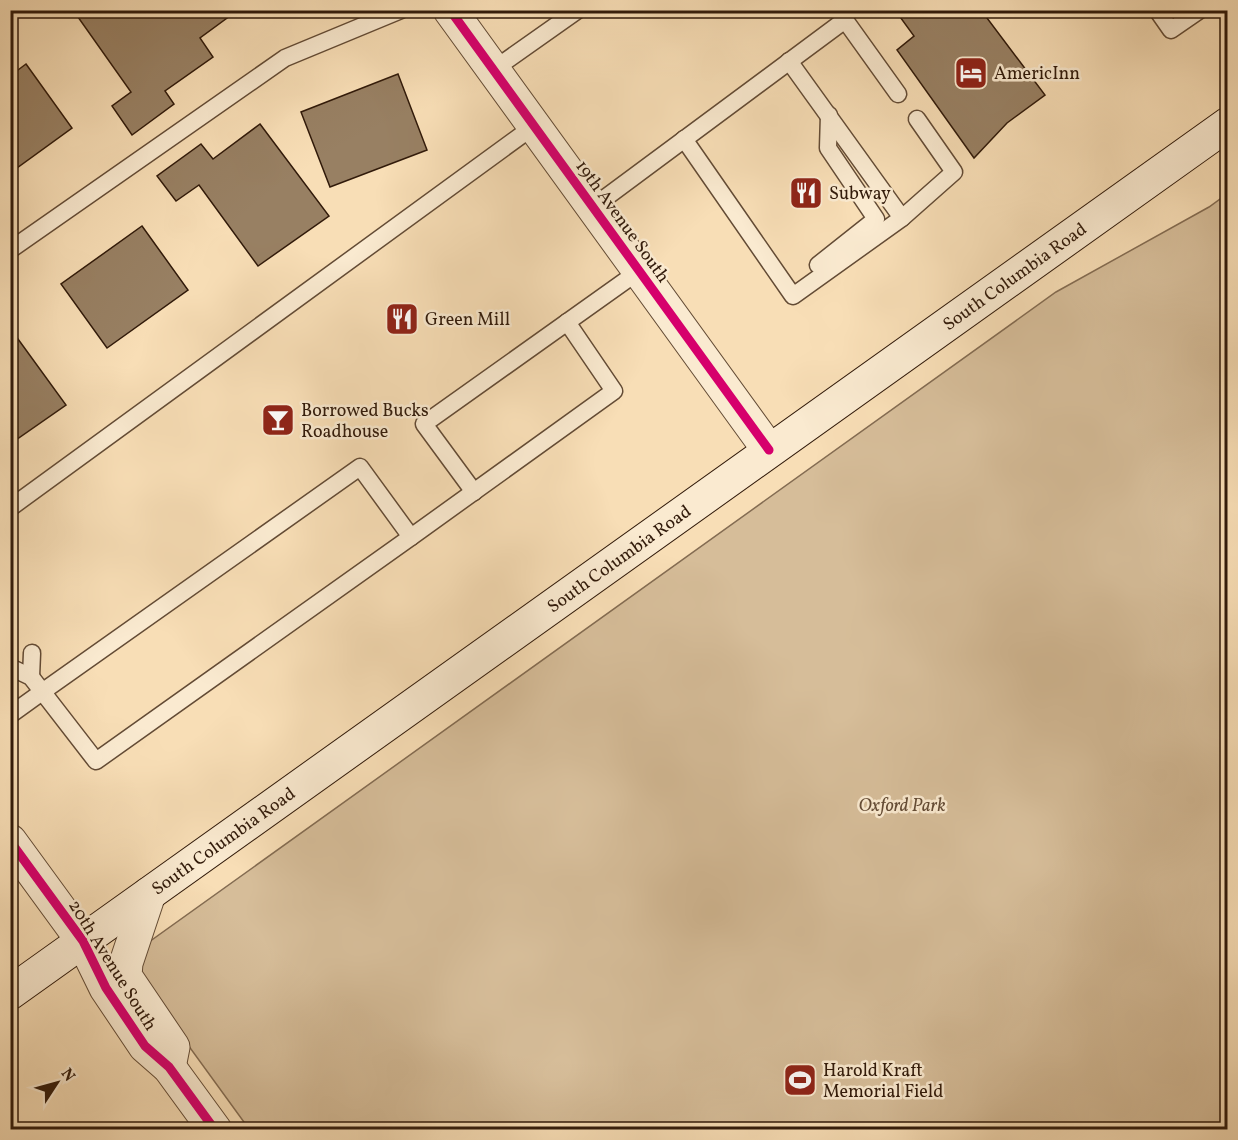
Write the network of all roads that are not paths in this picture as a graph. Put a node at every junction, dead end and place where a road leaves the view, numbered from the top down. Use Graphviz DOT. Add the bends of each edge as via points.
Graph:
graph roads {
  1 [pos="402,10"];
  2 [pos="450,10"];
  3 [pos="578,10"];
  4 [pos="1157,10"];
  5 [pos="1200,10"];
  6 [pos="789,62"];
  7 [pos="493,70"];
  8 [pos="898,94"];
  9 [pos="830,115"];
  10 [pos="917,119"];
  11 [pos="1227,124"];
  12 [pos="534,126"];
  13 [pos="684,139"];
  14 [pos="592,207"];
  15 [pos="902,218"];
  16 [pos="10,250"];
  17 [pos="639,271"];
  18 [pos="809,285"];
  19 [pos="567,322"];
  20 [pos="769,450"];
  21 [pos="474,492"];
  22 [pos="10,508"];
  23 [pos="411,537"];
  24 [pos="33,653"];
  25 [pos="10,667"];
  26 [pos="31,677"];
  27 [pos="42,692"];
  28 [pos="10,715"];
  29 [pos="10,841"];
  30 [pos="148,894"];
  31 [pos="83,941"];
  32 [pos="10,993"];
  33 [pos="169,1067"];
  34 [pos="215,1130"];
  1 -- 16 [label="lane" via="285,58"];
  2 -- 7 [label="main road, 19th Avenue South"];
  3 -- 7 [label="lane"];
  4 -- 5 [label="lane" via="1171,30"];
  6 -- 8 [label="lane" via="845,20"];
  6 -- 9 [label="lane"];
  6 -- 13 [label="lane"];
  7 -- 12 [label="main road, 19th Avenue South"];
  9 -- 15 [label="lane"];
  9 -- 18 [label="lane" via="828,148 876,219 815,268"];
  10 -- 15 [label="lane" via="954,172"];
  11 -- 20 [label="main road, South Columbia Road"];
  12 -- 14 [label="main road, 19th Avenue South"];
  12 -- 22 [label="lane"];
  13 -- 14 [label="lane"];
  13 -- 18 [label="lane" via="793,296"];
  14 -- 17 [label="main road, 19th Avenue South"];
  15 -- 18 [label="lane"];
  17 -- 19 [label="lane"];
  17 -- 20 [label="main road, 19th Avenue South"];
  19 -- 21 [label="lane" via="615,391"];
  19 -- 21 [label="lane" via="423,424"];
  20 -- 30 [label="main road, South Columbia Road"];
  21 -- 23 [label="lane"];
  23 -- 27 [label="lane" via="96,761"];
  23 -- 27 [label="lane" via="360,467"];
  24 -- 26 [label="lane"];
  25 -- 26 [label="lane"];
  26 -- 27 [label="lane"];
  27 -- 28 [label="lane"];
  29 -- 31 [label="main road, 20th Avenue South"];
  30 -- 31 [label="main road, South Columbia Road"];
  30 -- 33 [label="main road, 20th Avenue South" via="125,976 173,1047"];
  31 -- 32 [label="main road, South Columbia Road"];
  31 -- 33 [label="main road, 20th Avenue South" via="106,988 145,1046"];
  33 -- 34 [label="main road, 20th Avenue South"];
}
